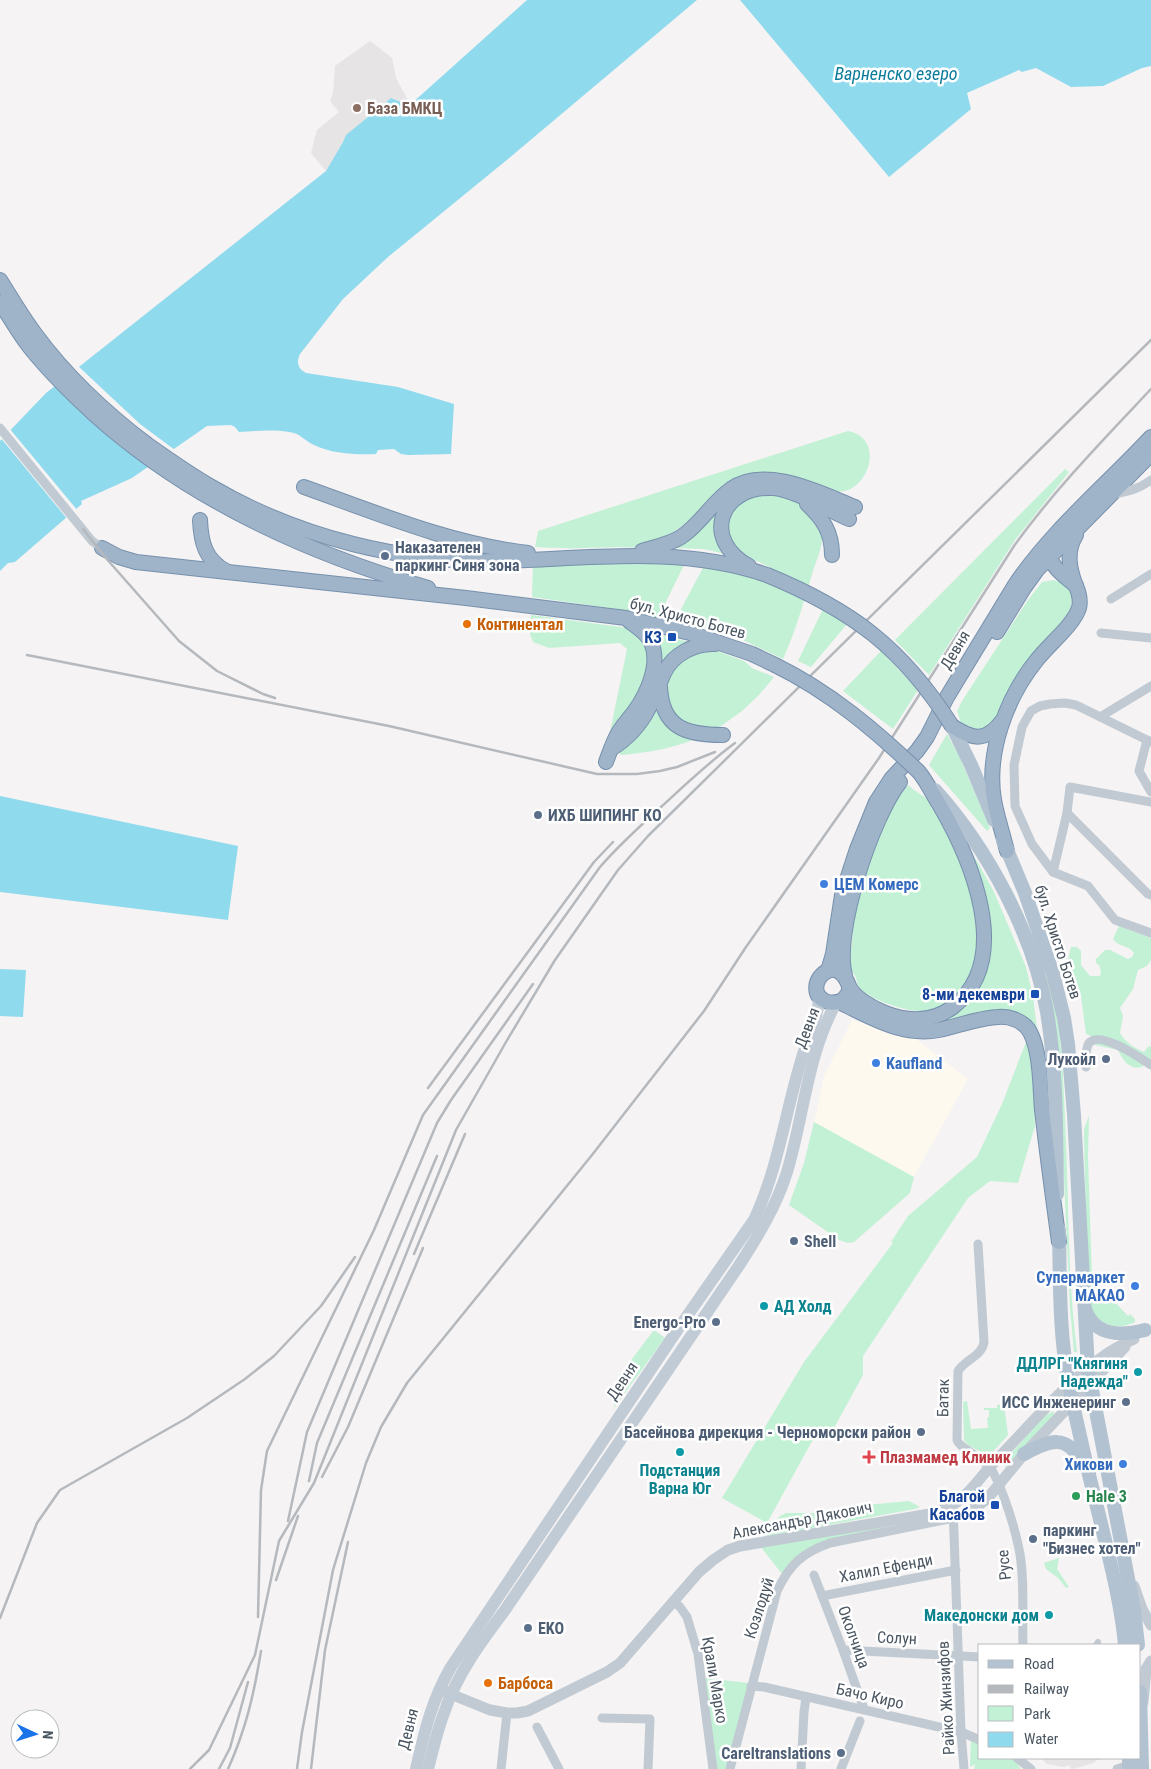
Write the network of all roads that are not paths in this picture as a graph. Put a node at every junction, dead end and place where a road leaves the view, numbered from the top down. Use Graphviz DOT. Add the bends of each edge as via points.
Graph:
graph roads {
  1 [pos="0,280"];
  2 [pos="0,302"];
  3 [pos="0,428"];
  4 [pos="1151,437"];
  5 [pos="1151,454"];
  6 [pos="1151,480"];
  7 [pos="304,487"];
  8 [pos="1112,494"];
  9 [pos="799,496"];
  10 [pos="855,506"];
  11 [pos="849,519"];
  12 [pos="200,520"];
  13 [pos="1079,528"];
  14 [pos="1051,538"];
  15 [pos="102,548"];
  16 [pos="832,554"];
  17 [pos="630,555"];
  18 [pos="1050,556"];
  19 [pos="563,557"];
  20 [pos="1035,557"];
  21 [pos="234,573"];
  22 [pos="764,574"];
  23 [pos="1151,574"];
  24 [pos="1072,578"];
  25 [pos="1024,588"];
  26 [pos="466,598"];
  27 [pos="1111,599"];
  28 [pos="626,618"];
  29 [pos="1101,633"];
  30 [pos="1151,638"];
  31 [pos="723,644"];
  32 [pos="660,685"];
  33 [pos="1151,686"];
  34 [pos="1100,717"];
  35 [pos="1004,718"];
  36 [pos="952,726"];
  37 [pos="723,735"];
  38 [pos="1149,741"];
  39 [pos="611,749"];
  40 [pos="606,762"];
  41 [pos="921,775"];
  42 [pos="1151,792"];
  43 [pos="1151,802"];
  44 [pos="1066,813"];
  45 [pos="1007,851"];
  46 [pos="1053,872"];
  47 [pos="1151,895"];
  48 [pos="1151,933"];
  49 [pos="828,971"];
  50 [pos="847,981"];
  51 [pos="819,995"];
  52 [pos="838,1002"];
  53 [pos="1151,1065"];
  54 [pos="1086,1067"];
  55 [pos="1059,1242"];
  56 [pos="978,1244"];
  57 [pos="1084,1304"];
  58 [pos="1143,1331"];
  59 [pos="1088,1369"];
  60 [pos="1069,1384"];
  61 [pos="1090,1384"];
  62 [pos="1074,1404"];
  63 [pos="1024,1454"];
  64 [pos="990,1467"];
  65 [pos="1090,1476"];
  66 [pos="1000,1484"];
  67 [pos="953,1506"];
  68 [pos="936,1513"];
  69 [pos="954,1518"];
  70 [pos="1124,1554"];
  71 [pos="956,1570"];
  72 [pos="814,1575"];
  73 [pos="822,1596"];
  74 [pos="673,1601"];
  75 [pos="1151,1626"];
  76 [pos="1023,1644"];
  77 [pos="1125,1644"];
  78 [pos="1138,1644"];
  79 [pos="843,1650"];
  80 [pos="958,1656"];
  81 [pos="978,1657"];
  82 [pos="1150,1661"];
  83 [pos="751,1686"];
  84 [pos="438,1690"];
  85 [pos="451,1695"];
  86 [pos="806,1697"];
  87 [pos="864,1710"];
  88 [pos="507,1713"];
  89 [pos="602,1718"];
  90 [pos="860,1721"];
  91 [pos="1141,1726"];
  92 [pos="537,1727"];
  93 [pos="961,1732"];
  94 [pos="978,1739"];
  95 [pos="1018,1759"];
  96 [pos="1030,1766"];
  97 [pos="416,1769"];
  98 [pos="428,1769"];
  99 [pos="501,1769"];
  100 [pos="559,1769"];
  101 [pos="648,1769"];
  102 [pos="714,1769"];
  103 [pos="730,1769"];
  104 [pos="801,1769"];
  105 [pos="841,1769"];
  106 [pos="964,1769"];
  1 -- 19 [label="highway" via="36,335 104,409 168,459 209,486 248,506 323,536 392,552 487,560"];
  2 -- 26 [label="highway" via="25,341 76,398 122,439 199,493 265,528 327,555"];
  3 -- 15 [label="street" via="92,541"];
  4 -- 14 [label="highway, Девня"];
  5 -- 8 [label="highway, Девня"];
  6 -- 8 [label="street" via="1129,492"];
  7 -- 19 [label="highway" via="460,540 491,548"];
  8 -- 13 [label="highway, Девня"];
  9 -- 11 [label="highway"];
  9 -- 16 [label="highway" via="826,524"];
  9 -- 22 [label="highway" via="781,489 759,489 738,496 728,505 722,525 726,546 740,561"];
  10 -- 17 [label="highway" via="790,483 749,482 730,489 682,536"];
  12 -- 21 [label="highway" via="201,540 206,552 216,564"];
  13 -- 18 [label="highway, Девня"];
  13 -- 24 [label="highway" via="1070,551"];
  14 -- 18 [label="highway"];
  14 -- 20 [label="highway, Девня"];
  15 -- 21 [label="highway" via="136,562"];
  17 -- 19 [label="highway, бул. Христо Ботев"];
  17 -- 22 [label="highway, бул. Христо Ботев" via="692,558"];
  18 -- 20 [label="highway"];
  18 -- 24 [label="highway" via="1052,564"];
  18 -- 25 [label="highway, Девня"];
  20 -- 49 [label="highway, Девня" via="966,665 927,737 876,802 844,888"];
  21 -- 26 [label="highway"];
  22 -- 36 [label="highway, бул. Христо Ботев, bridge" via="823,600 864,626 919,679"];
  23 -- 27 [label="street"];
  24 -- 25 [label="highway" via="1046,575"];
  24 -- 35 [label="highway" via="1080,600 1075,616 1030,669"];
  25 -- 50 [label="highway, Девня" via="955,700 931,746 897,786 880,817 850,907 842,961"];
  26 -- 28 [label="highway, бул. Христо Ботев"];
  28 -- 31 [label="highway, бул. Христо Ботев"];
  28 -- 39 [label="highway" via="648,637 654,649 654,664 642,698 616,735"];
  29 -- 30 [label="street"];
  31 -- 32 [label="highway" via="700,645 683,653 667,668"];
  31 -- 41 [label="highway, бул. Христо Ботев, bridge" via="809,683 860,718"];
  32 -- 37 [label="highway" via="663,706 674,723 695,734"];
  32 -- 39 [label="highway" via="636,728"];
  33 -- 34 [label="street"];
  34 -- 38 [label="street"];
  34 -- 46 [label="street" via="1076,705 1050,704 1032,711 1022,727 1014,765 1014,806 1032,844"];
  35 -- 36 [label="highway" via="992,732 982,736 966,735"];
  35 -- 45 [label="highway" via="995,752 993,785"];
  36 -- 45 [label="main road, бул. Христо Ботев" via="972,765"];
  38 -- 42 [label="street" via="1139,771"];
  39 -- 40 [label="highway"];
  41 -- 50 [label="highway" via="964,854 976,889 984,934 980,967 961,1000 932,1018 906,1019 888,1014 864,1001"];
  41 -- 55 [label="main road, бул. Христо Ботев" via="956,814 989,865 1023,932 1035,966 1051,1040"];
  43 -- 44 [label="street" via="1072,787"];
  44 -- 46 [label="street"];
  44 -- 47 [label="street"];
  45 -- 57 [label="main road, бул. Христо Ботев" via="1054,974 1068,1044"];
  46 -- 48 [label="street" via="1088,886 1115,920"];
  49 -- 50 [label="highway" via="838,971"];
  49 -- 51 [label="highway" via="818,980"];
  50 -- 52 [label="highway" via="846,996"];
  51 -- 52 [label="highway" via="827,1002"];
  51 -- 84 [label="main road, Девня" via="775,1163 754,1220 561,1502"];
  52 -- 55 [label="highway" via="882,1023 906,1030 929,1032 998,1017 1013,1018 1028,1028 1037,1056"];
  52 -- 85 [label="main road, Девня" via="813,1063 787,1172 765,1225 480,1644"];
  53 -- 54 [label="street" via="1120,1046 1099,1039 1091,1041 1088,1046"];
  55 -- 60 [label="main road, бул. Христо Ботев" via="1063,1336"];
  56 -- 64 [label="street, Батак" via="984,1345 958,1371 957,1440 959,1446"];
  57 -- 58 [label="main road" via="1090,1320 1109,1333 1128,1335"];
  57 -- 59 [label="main road, бул. Христо Ботев"];
  58 -- 59 [label="street, Александър Дякович"];
  58 -- 61 [label="street"];
  59 -- 60 [label="street, Александър Дякович"];
  59 -- 61 [label="main road, бул. Христо Ботев"];
  60 -- 62 [label="main road, бул. Христо Ботев"];
  60 -- 64 [label="street, Александър Дякович"];
  61 -- 62 [label="street"];
  61 -- 70 [label="main road, бул. Христо Ботев"];
  62 -- 63 [label="street"];
  62 -- 65 [label="main road, бул. Христо Ботев"];
  63 -- 65 [label="main road" via="1044,1444 1060,1442 1077,1453"];
  63 -- 66 [label="street"];
  64 -- 66 [label="street, Батак"];
  64 -- 67 [label="street, Александър Дякович"];
  65 -- 77 [label="main road, бул. Христо Ботев" via="1121,1610"];
  66 -- 69 [label="street" via="987,1499"];
  66 -- 76 [label="street, Русе" via="1020,1550"];
  67 -- 68 [label="street, Александър Дякович"];
  67 -- 69 [label="street, Райко Жинзифов"];
  68 -- 69 [label="street"];
  68 -- 74 [label="street, Александър Дякович" via="728,1550 699,1572"];
  69 -- 71 [label="street, Райко Жинзифов"];
  69 -- 83 [label="street, Козлодуй" via="830,1542 797,1561 785,1574 777,1591"];
  70 -- 75 [label="street"];
  70 -- 78 [label="main road, бул. Христо Ботев"];
  71 -- 73 [label="street, Халил Ефенди"];
  71 -- 80 [label="street, Райко Жинзифов"];
  72 -- 73 [label="street, Околчица"];
  73 -- 79 [label="street, Околчица"];
  74 -- 88 [label="street, Александър Дякович" via="630,1653 607,1672 528,1711"];
  74 -- 102 [label="street, Крали Марко" via="686,1617 698,1654"];
  79 -- 80 [label="street, Солун"];
  79 -- 87 [label="street, Околчица"];
  80 -- 81 [label="street, Солун"];
  80 -- 93 [label="street, Райко Жинзифов"];
  82 -- 91 [label="street" via="1146,1669"];
  83 -- 86 [label="street, Бачо Киро"];
  83 -- 103 [label="street, Козлодуй"];
  84 -- 85 [label="street, Александър Дякович"];
  84 -- 97 [label="main road, Девня"];
  85 -- 88 [label="street, Александър Дякович"];
  85 -- 98 [label="main road, Девня"];
  86 -- 87 [label="street, Бачо Киро"];
  86 -- 104 [label="street"];
  87 -- 93 [label="street, Бачо Киро"];
  88 -- 99 [label="street"];
  89 -- 101 [label="street" via="650,1719"];
  90 -- 105 [label="street"];
  92 -- 100 [label="street"];
  93 -- 94 [label="street, Бачо Киро"];
  93 -- 106 [label="street, Райко Жинзифов"];
  95 -- 96 [label="street"];
}
